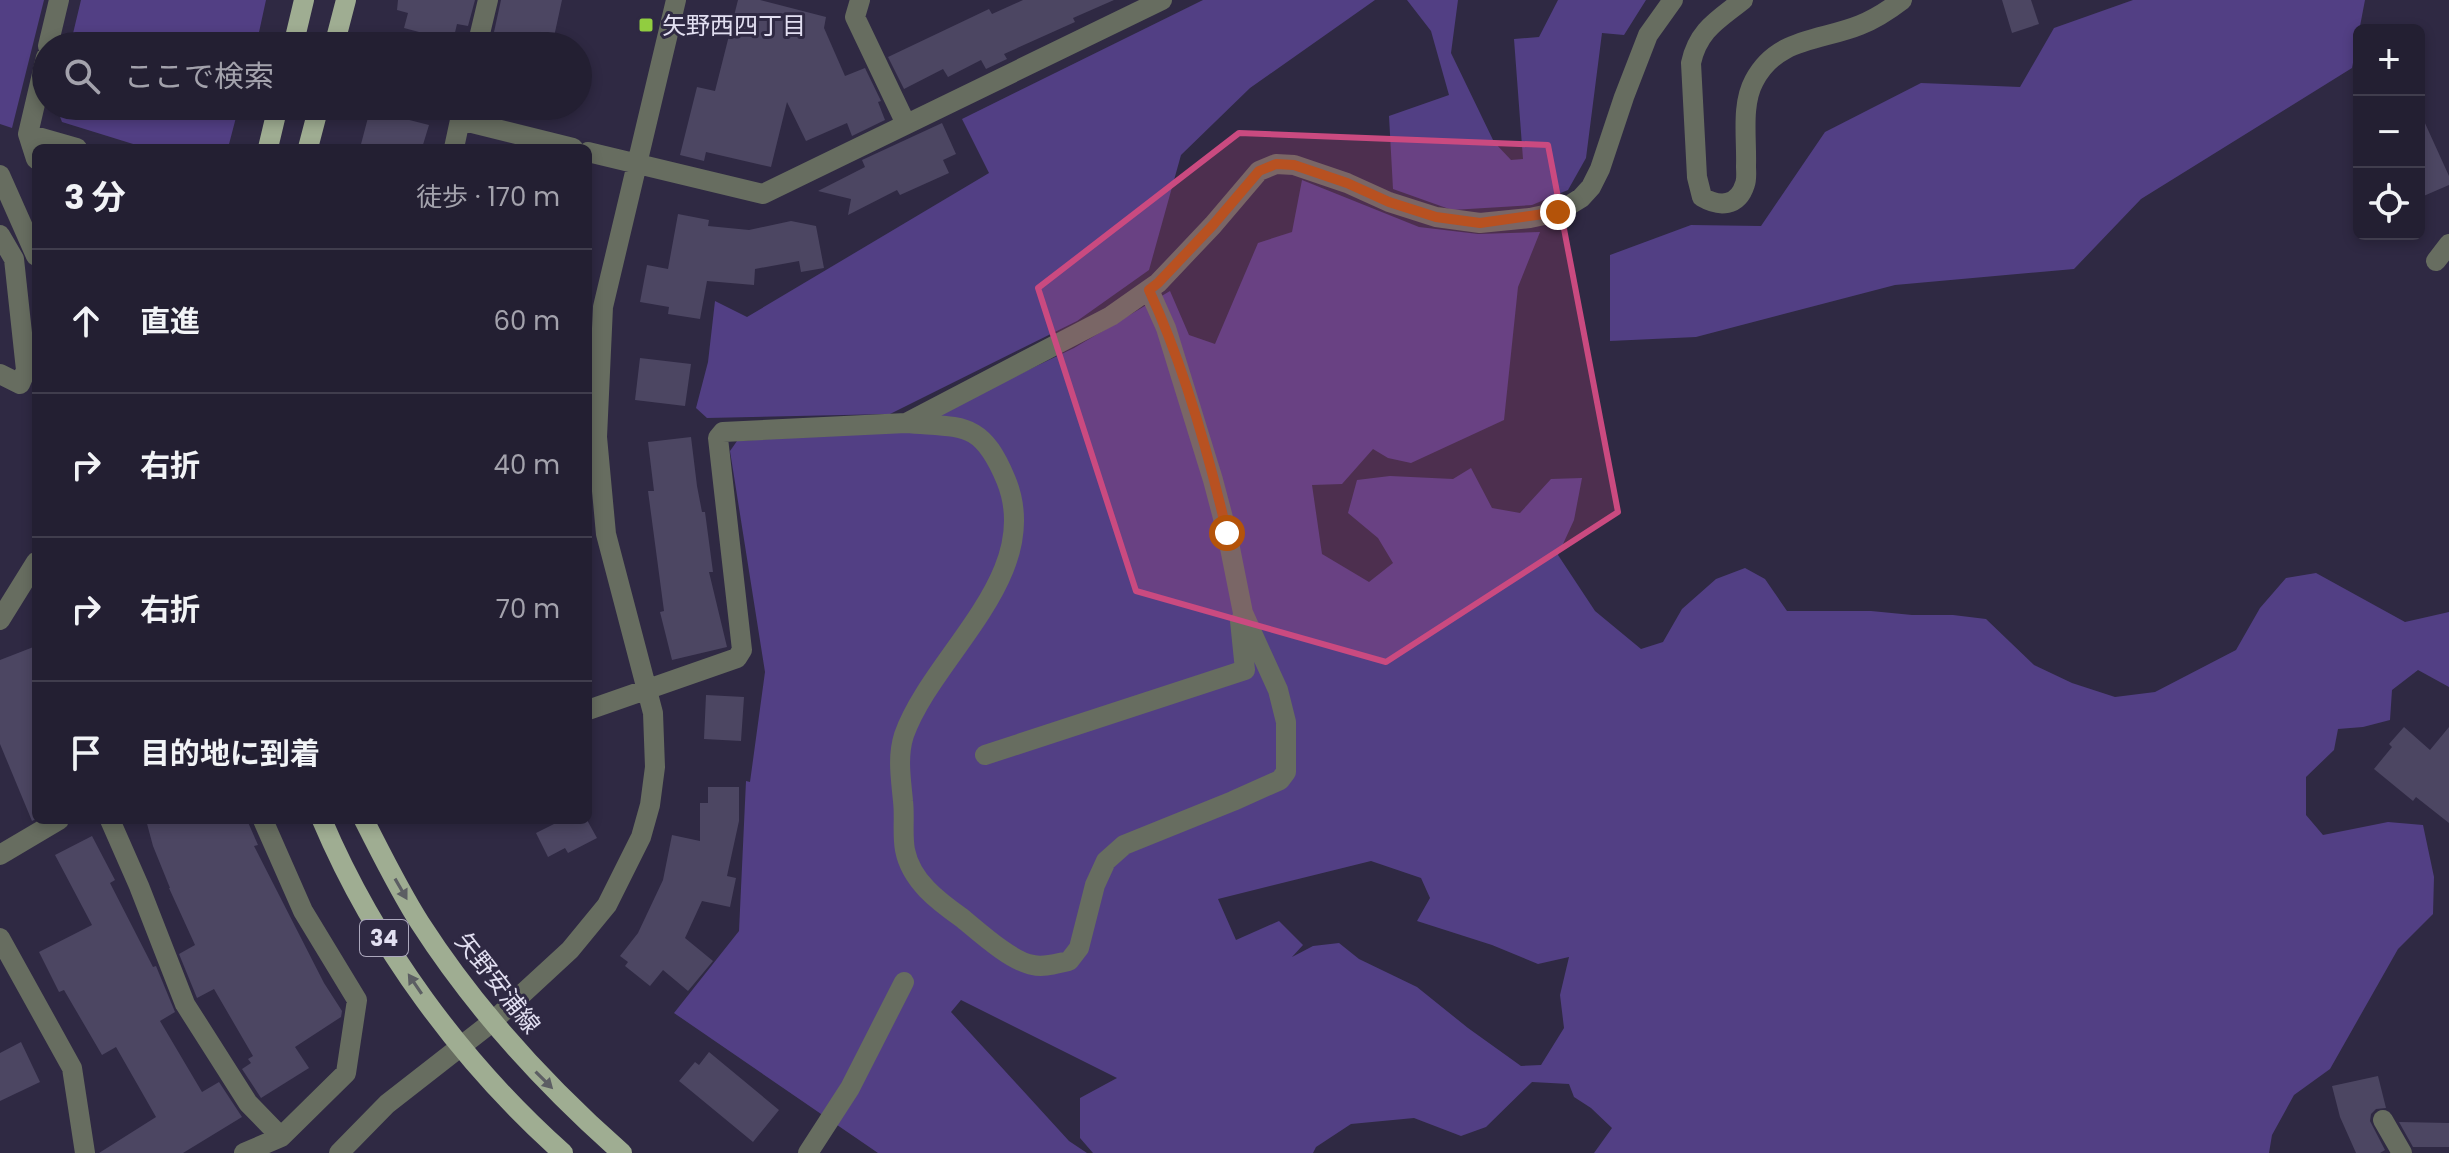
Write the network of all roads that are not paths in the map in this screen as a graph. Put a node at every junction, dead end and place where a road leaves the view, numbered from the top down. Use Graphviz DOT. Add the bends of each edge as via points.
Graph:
graph roads {
  1 [pos="59,0"];
  2 [pos="304,0"];
  3 [pos="346,0"];
  4 [pos="488,0"];
  5 [pos="676,0"];
  6 [pos="860,0"];
  7 [pos="1161,0"];
  8 [pos="1673,0"];
  9 [pos="1743,0"];
  10 [pos="1902,0"];
  11 [pos="51,32"];
  12 [pos="296,32"];
  13 [pos="338,32"];
  14 [pos="480,32"];
  15 [pos="32,117"];
  16 [pos="275,120"];
  17 [pos="315,120"];
  18 [pos="460,120"];
  19 [pos="483,120"];
  20 [pos="906,124"];
  21 [pos="28,134"];
  22 [pos="63,144"];
  23 [pos="269,144"];
  24 [pos="309,144"];
  25 [pos="455,144"];
  26 [pos="560,144"];
  27 [pos="32,146"];
  28 [pos="592,153"];
  29 [pos="637,164"];
  30 [pos="0,175"];
  31 [pos="0,235"];
  32 [pos="2449,244"];
  33 [pos="32,247"];
  34 [pos="2436,261"];
  35 [pos="1149,290"];
  36 [pos="0,374"];
  37 [pos="906,423"];
  38 [pos="32,572"];
  39 [pos="1243,613"];
  40 [pos="0,620"];
  41 [pos="648,688"];
  42 [pos="592,709"];
  43 [pos="985,755"];
  44 [pos="52,824"];
  45 [pos="112,824"];
  46 [pos="265,824"];
  47 [pos="324,824"];
  48 [pos="366,824"];
  49 [pos="0,855"];
  50 [pos="0,938"];
  51 [pos="904,982"];
  52 [pos="492,1022"];
  53 [pos="462,1047"];
  54 [pos="2383,1120"];
  55 [pos="281,1137"];
  56 [pos="85,1153"];
  57 [pos="244,1153"];
  58 [pos="339,1153"];
  59 [pos="563,1153"];
  60 [pos="622,1153"];
  61 [pos="808,1153"];
  62 [pos="2402,1153"];
  1 -- 11 [label="street"];
  2 -- 12 [label="main road"];
  3 -- 13 [label="main road"];
  4 -- 14 [label="street"];
  5 -- 29 [label="street"];
  6 -- 20 [label="street" via="855,17"];
  7 -- 20 [label="street"];
  8 -- 35 [label="street" via="1648,35 1591,187 1558,212 1480,223 1436,217 1294,165 1276,164 1259,171"];
  9 -- 10 [label="street" via="1710,26 1695,45 1691,63 1697,177 1702,197 1715,205 1728,205 1746,183 1749,90 1769,61 1803,40 1858,26"];
  15 -- 21 [label="street"];
  16 -- 23 [label="main road"];
  17 -- 24 [label="main road"];
  18 -- 25 [label="street"];
  19 -- 26 [label="street"];
  20 -- 29 [label="street" via="763,194"];
  21 -- 22 [label="street"];
  21 -- 27 [label="street"];
  28 -- 29 [label="street"];
  29 -- 41 [label="street" via="603,307 597,437 606,534"];
  30 -- 33 [label="street"];
  31 -- 36 [label="street" via="14,259 26,370 20,384"];
  32 -- 34 [label="street"];
  35 -- 37 [label="street" via="1111,316"];
  35 -- 39 [label="street" via="1217,492"];
  37 -- 39 [label="street" via="966,429 986,441 1014,500 1012,541 991,595 930,683 899,757 905,851 917,876 929,894 1004,951 1032,965 1069,961 1079,948 1106,861 1124,845 1280,780 1286,772 1286,722 1278,690"];
  37 -- 41 [label="street" via="723,432 718,438 742,650 737,658"];
  38 -- 40 [label="street"];
  39 -- 43 [label="street" via="1245,670"];
  41 -- 42 [label="street"];
  41 -- 52 [label="street" via="655,767 641,837 590,928"];
  44 -- 49 [label="street"];
  45 -- 55 [label="street" via="185,1004 248,1103"];
  46 -- 55 [label="street" via="303,911 357,1000 346,1073"];
  53 -- 47 [label="main road, 34, one-way" via="387,943"];
  48 -- 52 [label="main road, 矢野安浦線 / 34, one-way" via="420,922"];
  50 -- 56 [label="street" via="72,1068"];
  51 -- 61 [label="street" via="850,1088"];
  52 -- 53 [label="street"];
  52 -- 60 [label="main road, 矢野安浦線 / 34, one-way"];
  53 -- 58 [label="street" via="387,1104"];
  53 -- 59 [label="main road, 34"];
  54 -- 62 [label="street"];
  55 -- 57 [label="street"];
}
